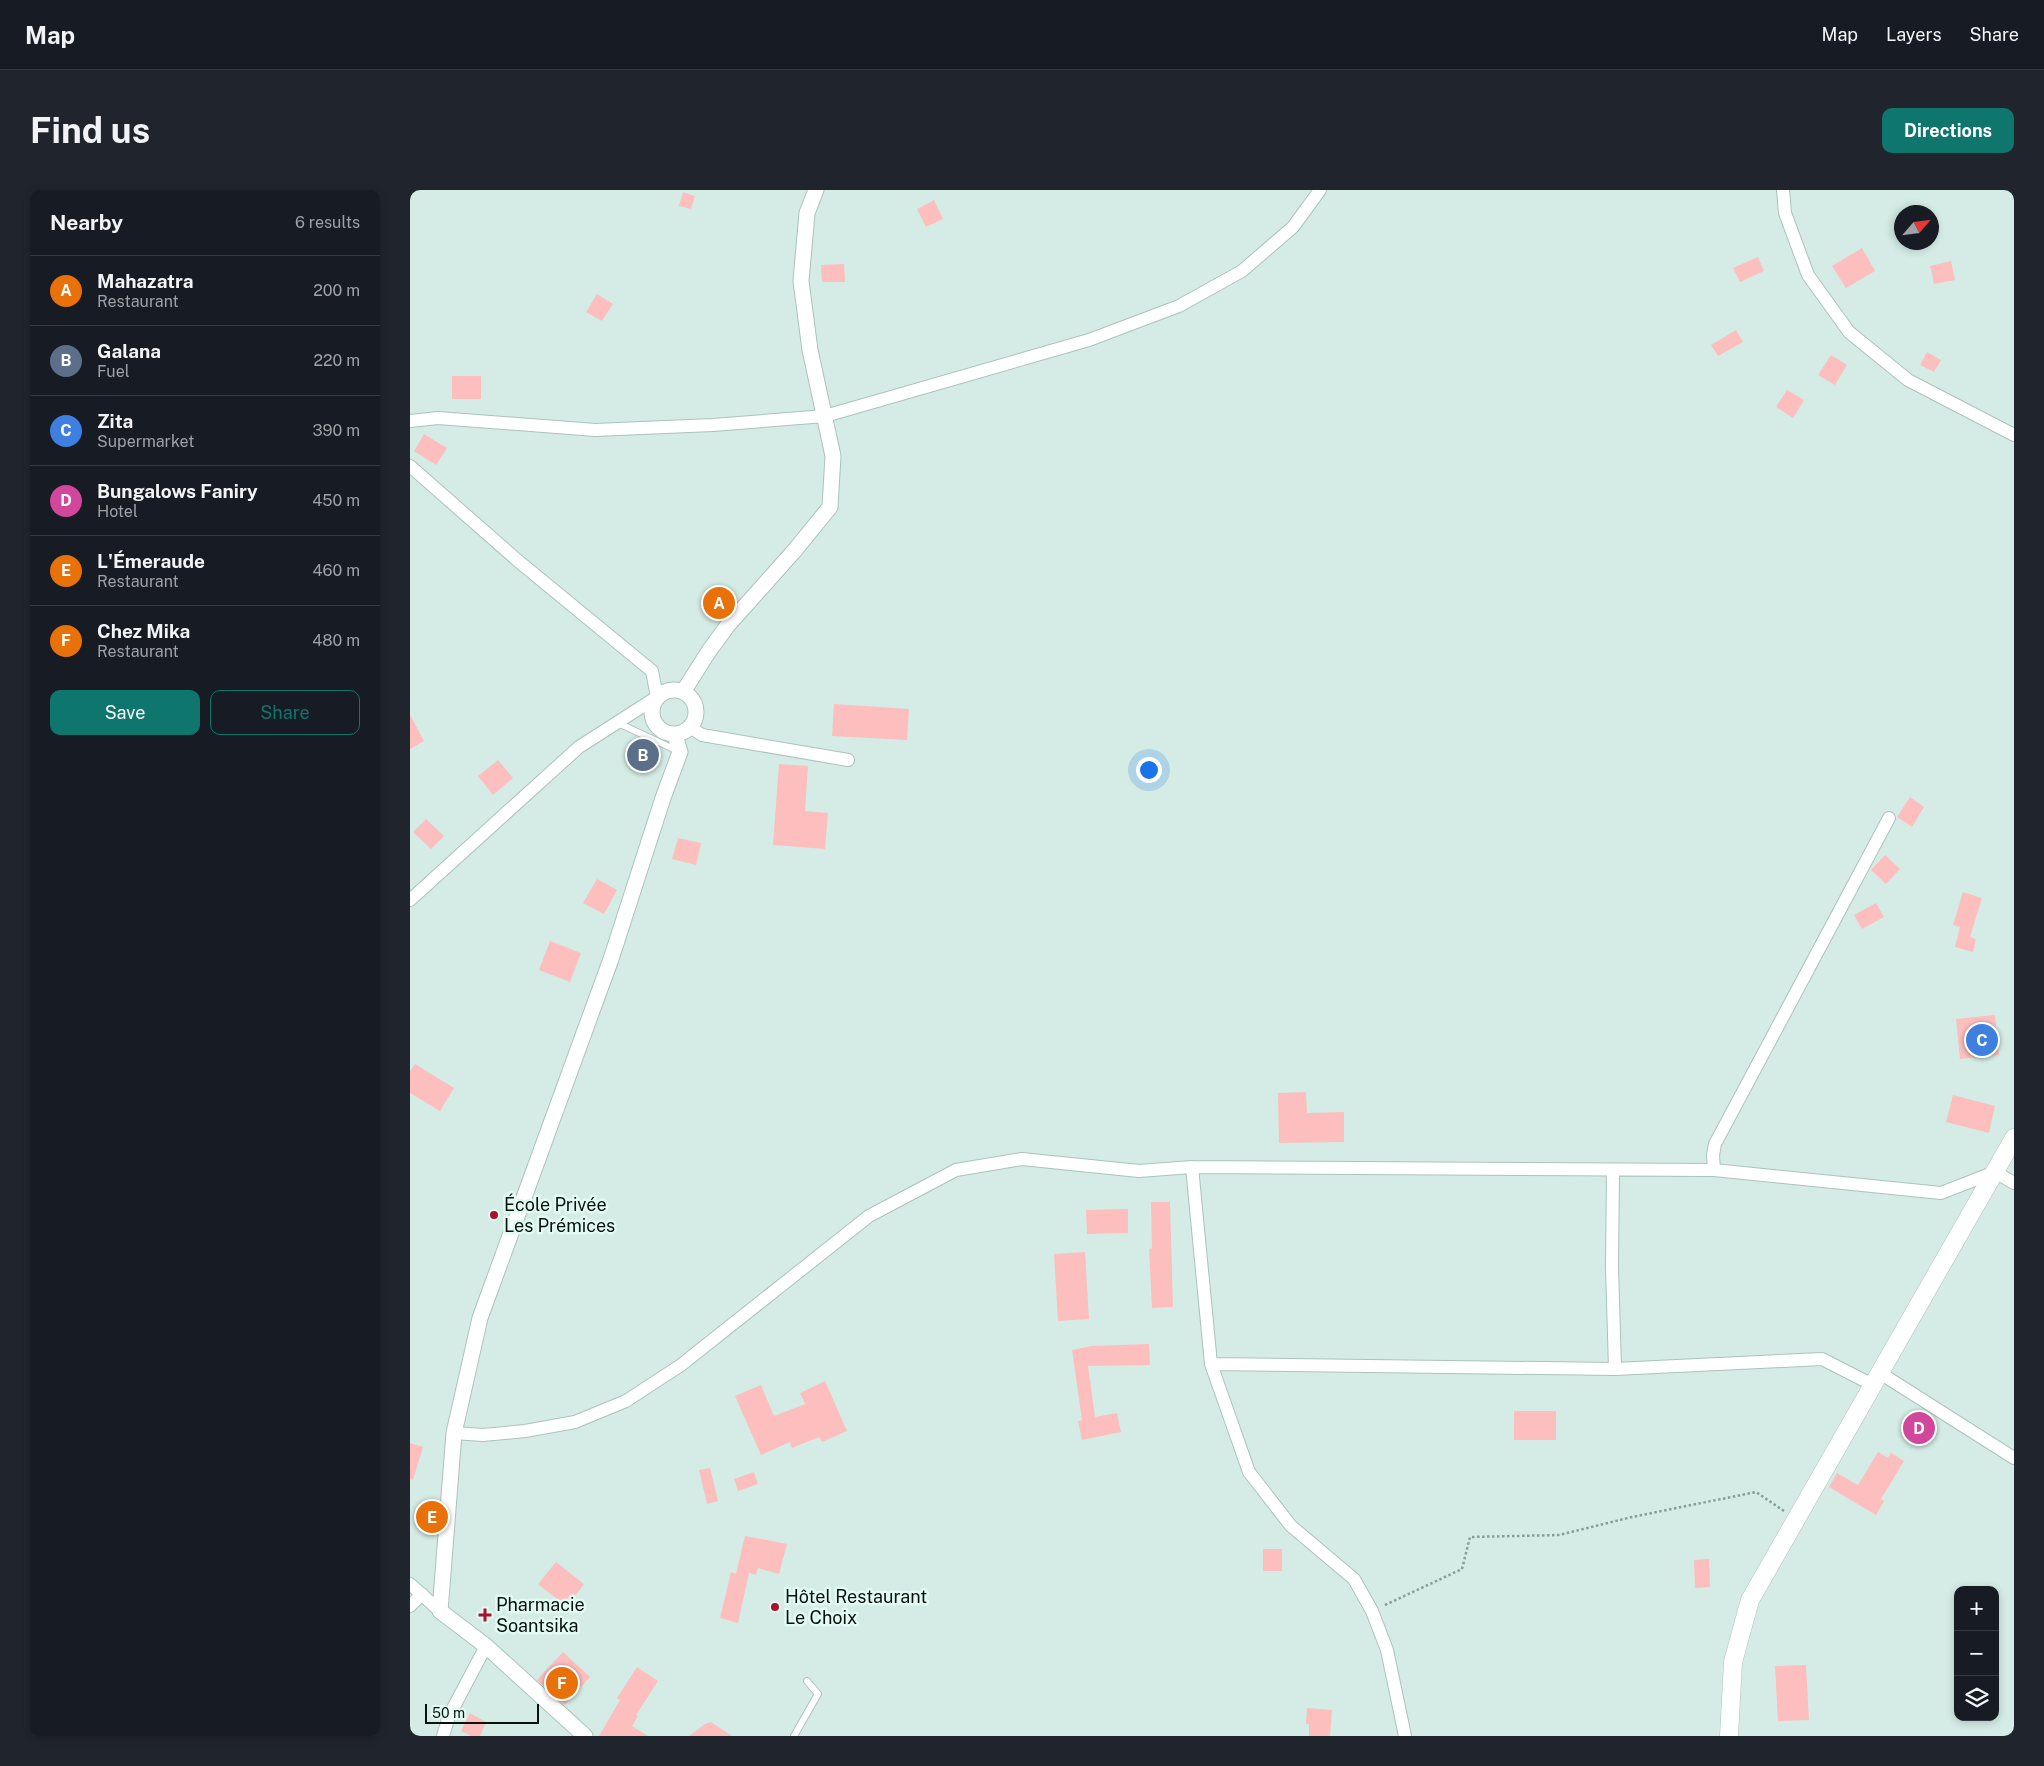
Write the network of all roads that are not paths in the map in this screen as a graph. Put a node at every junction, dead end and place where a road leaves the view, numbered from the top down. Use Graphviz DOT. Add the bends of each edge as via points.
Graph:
graph roads {
  1 [pos="816,190"];
  2 [pos="1320,190"];
  3 [pos="1783,190"];
  4 [pos="825,416"];
  5 [pos="410,421"];
  6 [pos="2014,435"];
  7 [pos="410,466"];
  8 [pos="683,692"];
  9 [pos="657,697"];
  10 [pos="618,723"];
  11 [pos="690,727"];
  12 [pos="675,735"];
  13 [pos="680,752"];
  14 [pos="848,760"];
  15 [pos="1889,818"];
  16 [pos="410,900"];
  17 [pos="2014,1138"];
  18 [pos="1192,1167"];
  19 [pos="1613,1170"];
  20 [pos="1714,1170"];
  21 [pos="1995,1172"];
  22 [pos="2014,1183"];
  23 [pos="1211,1364"];
  24 [pos="1615,1368"];
  25 [pos="1876,1379"];
  26 [pos="454,1433"];
  27 [pos="2014,1458"];
  28 [pos="410,1584"];
  29 [pos="422,1594"];
  30 [pos="410,1606"];
  31 [pos="440,1611"];
  32 [pos="486,1646"];
  33 [pos="807,1681"];
  34 [pos="443,1736"];
  35 [pos="585,1736"];
  36 [pos="794,1736"];
  37 [pos="1405,1736"];
  38 [pos="1729,1736"];
  1 -- 4 [label="street" via="807,213 802,280 810,350"];
  2 -- 4 [label="street" via="1293,227 1242,272 1179,306 1090,340"];
  3 -- 6 [label="street" via="1785,213 1808,276 1849,332 1908,380"];
  4 -- 5 [label="street" via="595,430 438,418"];
  4 -- 8 [label="street" via="833,456 830,507 728,624"];
  7 -- 9 [label="street" via="517,560 652,671"];
  8 -- 9 [label="street" via="674,690"];
  8 -- 11 [label="street" via="691,698 695,708 695,718"];
  9 -- 10 [label="street"];
  9 -- 12 [label="street" via="652,709 654,722 662,732"];
  10 -- 13 [label="lane"];
  10 -- 16 [label="street" via="579,747"];
  11 -- 12 [label="street"];
  11 -- 14 [label="street" via="702,735"];
  12 -- 13 [label="street"];
  13 -- 26 [label="street" via="611,959 480,1318"];
  15 -- 20 [label="street" via="1716,1144"];
  17 -- 21 [label="main road"];
  18 -- 19 [label="street"];
  18 -- 23 [label="street"];
  18 -- 26 [label="street" via="1139,1171 1022,1159 956,1170 869,1216 681,1365 626,1401 575,1422 483,1435"];
  19 -- 20 [label="street"];
  19 -- 24 [label="street"];
  20 -- 21 [label="street" via="1941,1193"];
  21 -- 22 [label="street"];
  21 -- 25 [label="main road"];
  23 -- 24 [label="street"];
  23 -- 37 [label="street" via="1249,1472 1291,1526 1354,1579 1372,1610 1387,1650"];
  24 -- 25 [label="street" via="1822,1359"];
  25 -- 27 [label="street"];
  25 -- 38 [label="main road" via="1750,1600 1733,1662"];
  26 -- 31 [label="street"];
  28 -- 29 [label="street"];
  29 -- 30 [label="street"];
  29 -- 31 [label="street"];
  31 -- 32 [label="street"];
  32 -- 34 [label="street" via="449,1716"];
  32 -- 35 [label="street"];
  33 -- 36 [label="lane" via="818,1694"];
}
